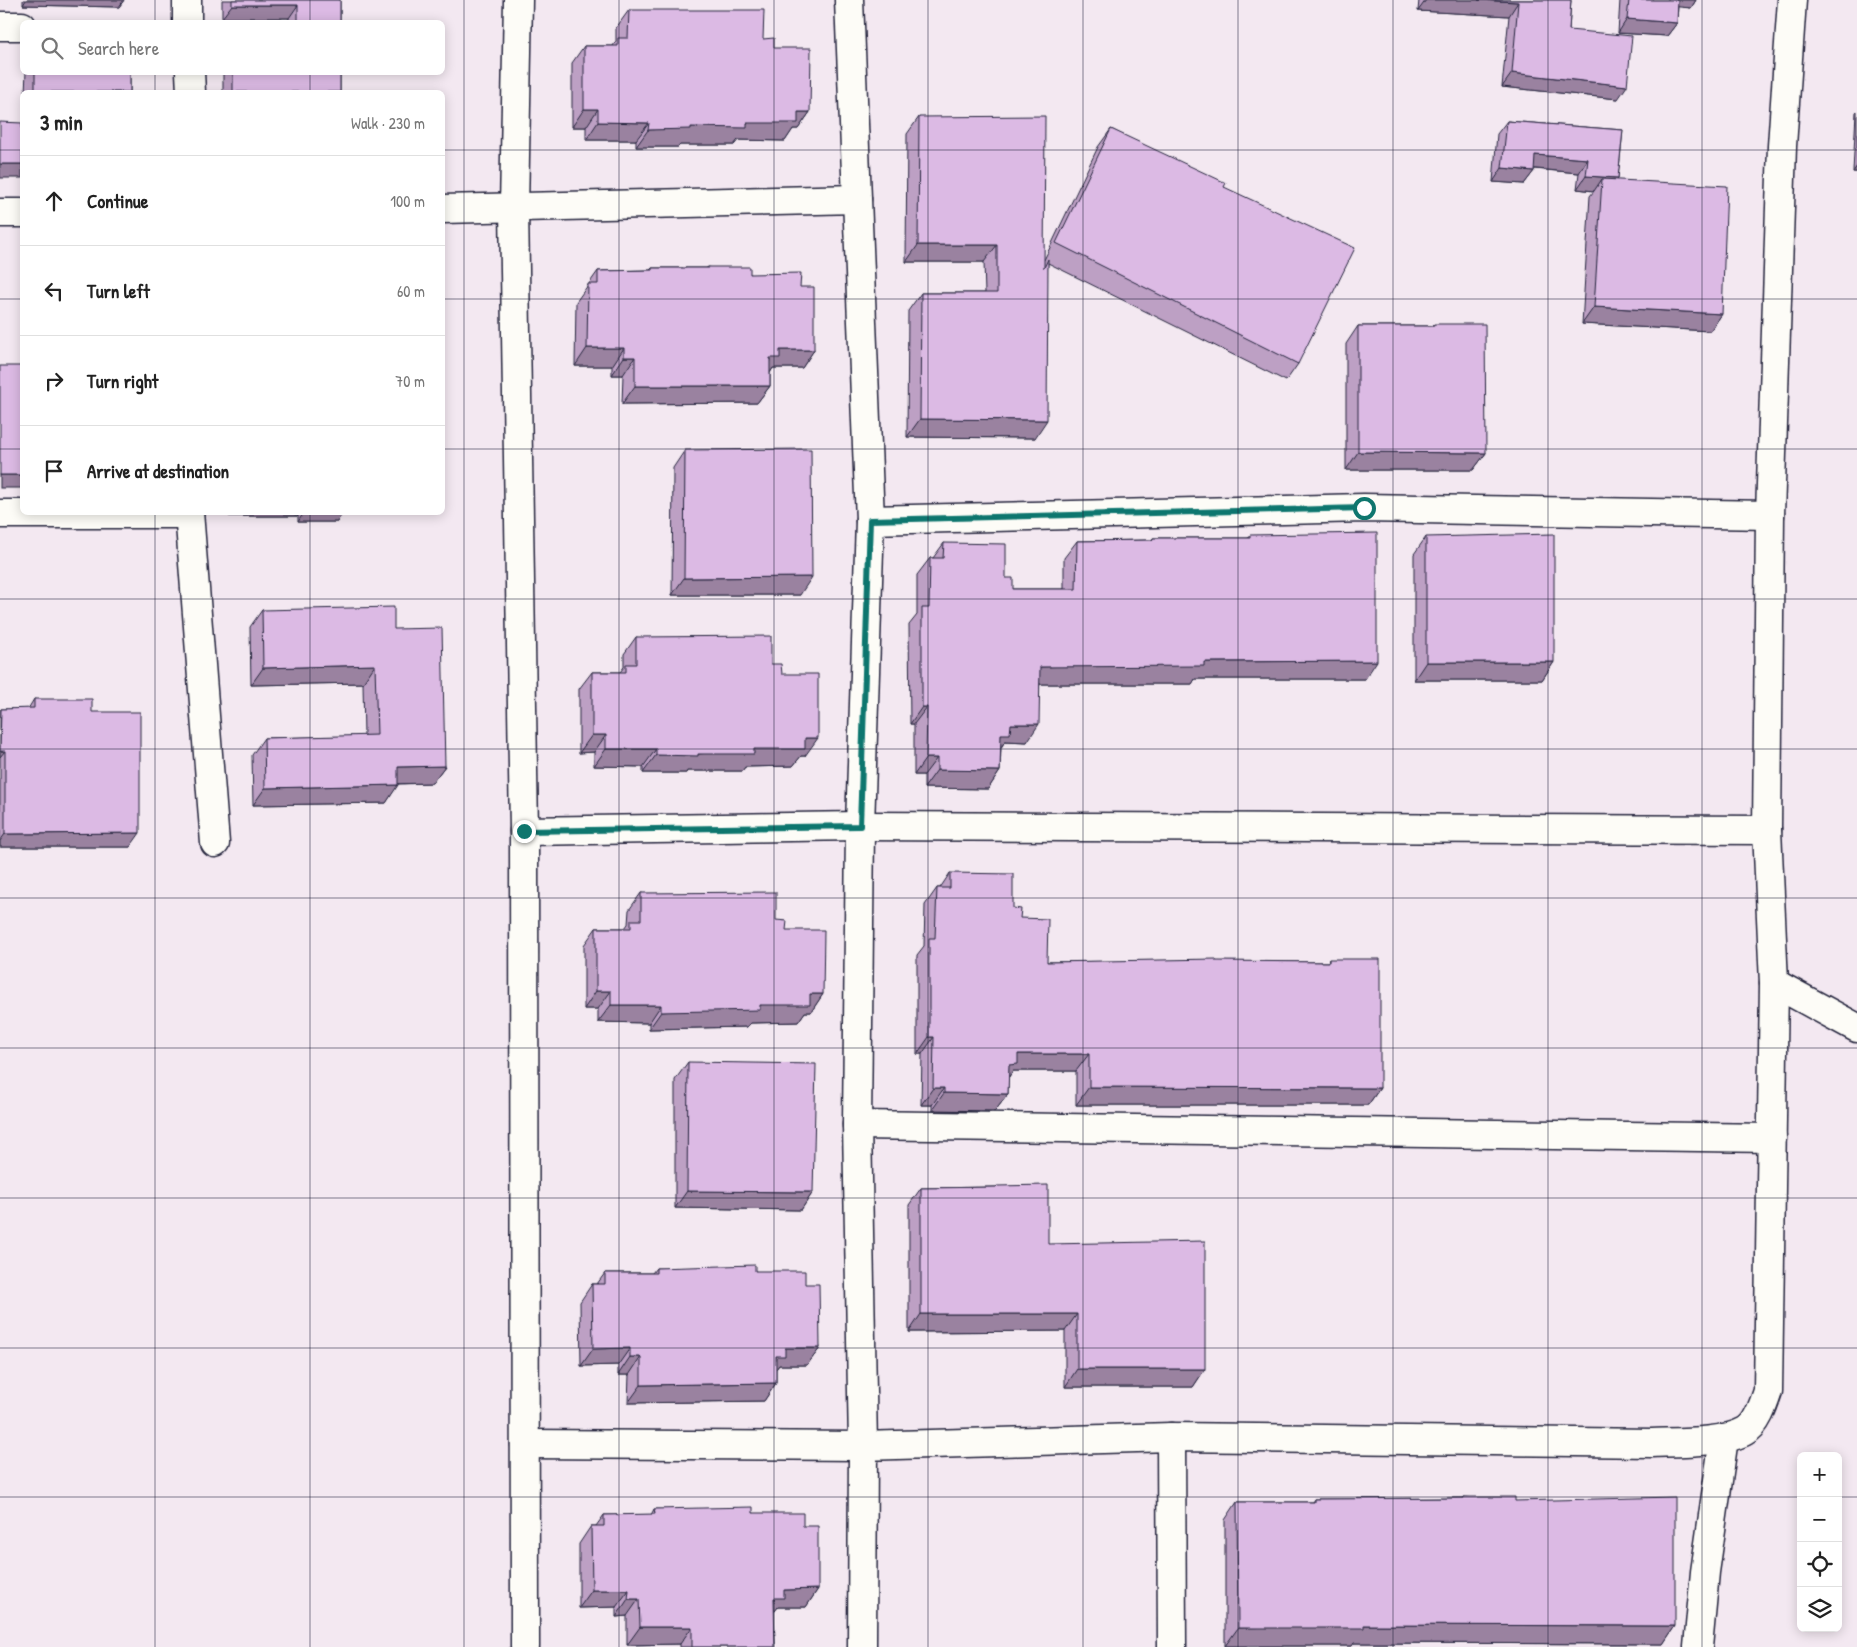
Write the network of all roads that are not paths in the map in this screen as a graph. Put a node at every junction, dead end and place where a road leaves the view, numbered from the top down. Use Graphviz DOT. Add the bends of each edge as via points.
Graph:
graph roads {
  1 [pos="187,0"];
  2 [pos="518,0"];
  3 [pos="849,0"];
  4 [pos="1792,0"];
  5 [pos="187,20"];
  6 [pos="0,26"];
  7 [pos="20,26"];
  8 [pos="190,75"];
  9 [pos="191,90"];
  10 [pos="857,199"];
  11 [pos="514,208"];
  12 [pos="445,209"];
  13 [pos="0,213"];
  14 [pos="20,213"];
  15 [pos="0,514"];
  16 [pos="20,514"];
  17 [pos="189,515"];
  18 [pos="1770,515"];
  19 [pos="870,520"];
  20 [pos="860,826"];
  21 [pos="1767,830"];
  22 [pos="524,831"];
  23 [pos="215,843"];
  24 [pos="1774,983"];
  25 [pos="1857,1028"];
  26 [pos="857,1125"];
  27 [pos="1772,1138"];
  28 [pos="1171,1437"];
  29 [pos="1724,1438"];
  30 [pos="525,1444"];
  31 [pos="863,1446"];
  32 [pos="525,1647"];
  33 [pos="862,1647"];
  34 [pos="1172,1647"];
  35 [pos="1698,1647"];
  1 -- 5 [label="street"];
  2 -- 11 [label="street"];
  3 -- 10 [label="street"];
  4 -- 18 [label="street" via="1782,146"];
  6 -- 7 [label="street"];
  8 -- 9 [label="street"];
  10 -- 11 [label="street"];
  10 -- 19 [label="street"];
  11 -- 12 [label="street"];
  11 -- 22 [label="street"];
  13 -- 14 [label="street"];
  15 -- 16 [label="street"];
  17 -- 23 [label="street"];
  18 -- 19 [label="street" via="1364,508"];
  18 -- 21 [label="street"];
  19 -- 20 [label="street"];
  20 -- 21 [label="street"];
  20 -- 22 [label="street"];
  20 -- 26 [label="street"];
  21 -- 24 [label="street"];
  22 -- 30 [label="street"];
  24 -- 25 [label="street"];
  24 -- 27 [label="street"];
  26 -- 27 [label="street"];
  26 -- 31 [label="street"];
  27 -- 29 [label="street" via="1768,1391 1761,1411 1746,1431"];
  28 -- 29 [label="street" via="1652,1443"];
  28 -- 31 [label="street"];
  28 -- 34 [label="street"];
  29 -- 35 [label="street"];
  30 -- 31 [label="street"];
  30 -- 32 [label="street"];
  31 -- 33 [label="street"];
}
